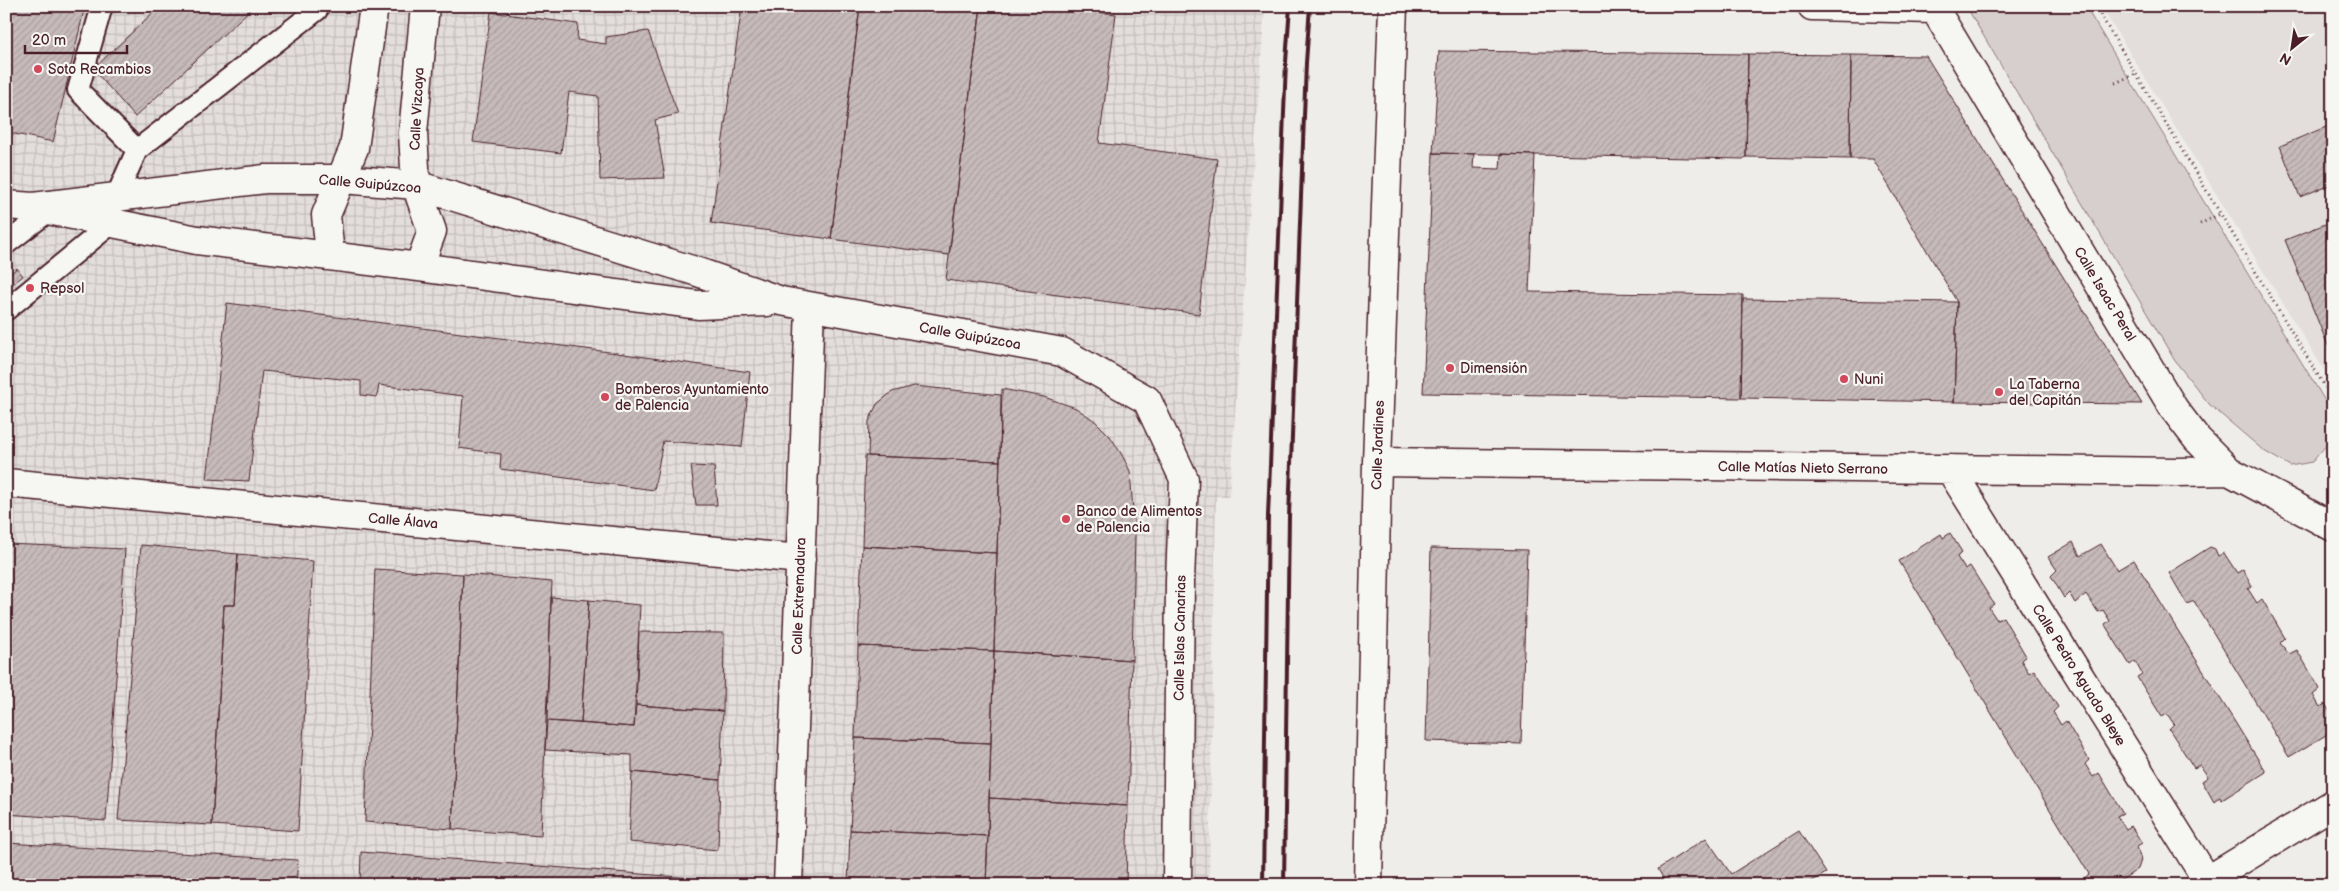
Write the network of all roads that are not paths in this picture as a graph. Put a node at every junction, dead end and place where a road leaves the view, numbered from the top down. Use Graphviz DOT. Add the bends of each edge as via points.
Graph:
graph roads {
  1 [pos="102,6"];
  2 [pos="317,6"];
  3 [pos="374,6"];
  4 [pos="425,6"];
  5 [pos="1393,6"];
  6 [pos="1812,6"];
  7 [pos="1933,7"];
  8 [pos="137,150"];
  9 [pos="342,179"];
  10 [pos="416,185"];
  11 [pos="30,207"];
  12 [pos="114,210"];
  13 [pos="6,244"];
  14 [pos="330,255"];
  15 [pos="419,267"];
  16 [pos="781,301"];
  17 [pos="810,308"];
  18 [pos="6,310"];
  19 [pos="1148,400"];
  20 [pos="1377,462"];
  21 [pos="1950,469"];
  22 [pos="2229,471"];
  23 [pos="6,482"];
  24 [pos="2333,527"];
  25 [pos="801,559"];
  26 [pos="2333,804"];
  27 [pos="2204,883"];
  28 [pos="788,885"];
  29 [pos="1177,885"];
  30 [pos="1368,885"];
  1 -- 8 [label="lane" via="78,90"];
  2 -- 8 [label="lane"];
  3 -- 9 [label="street" via="354,148"];
  4 -- 10 [label="street, Calle Vizcaya" via="413,133"];
  5 -- 20 [label="street, Calle Jardines"];
  6 -- 7 [label="street"];
  7 -- 22 [label="street, Calle Isaac Peral" via="2174,409 2196,439"];
  8 -- 12 [label="lane"];
  9 -- 10 [label="street, Calle Guipúzcoa"];
  9 -- 12 [label="street, Calle Guipúzcoa" via="265,180"];
  9 -- 14 [label="street" via="326,215"];
  10 -- 15 [label="street, Calle Vizcaya" via="432,231"];
  10 -- 16 [label="street, Calle Guipúzcoa" via="695,271"];
  11 -- 12 [label="street, Calle Guipúzcoa"];
  11 -- 13 [label="lane"];
  12 -- 14 [label="street, Calle Guipúzcoa" via="198,240"];
  12 -- 18 [label="lane"];
  14 -- 15 [label="street, Calle Guipúzcoa"];
  15 -- 16 [label="street, Calle Guipúzcoa" via="698,305"];
  16 -- 17 [label="street, Calle Guipúzcoa"];
  17 -- 19 [label="street, Calle Guipúzcoa" via="1062,352"];
  17 -- 25 [label="street, Calle Extremadura"];
  19 -- 29 [label="street, Calle Islas Canarias" via="1184,479"];
  20 -- 21 [label="street, Calle Matías Nieto Serrano"];
  20 -- 30 [label="street, Calle Jardines"];
  21 -- 22 [label="street, Calle Matías Nieto Serrano"];
  21 -- 27 [label="street, Calle Pedro Aguado Bleye"];
  22 -- 24 [label="street, Calle Isaac Peral"];
  23 -- 25 [label="street, Calle Álava"];
  25 -- 28 [label="street, Calle Extremadura"];
  26 -- 27 [label="street"];
}
